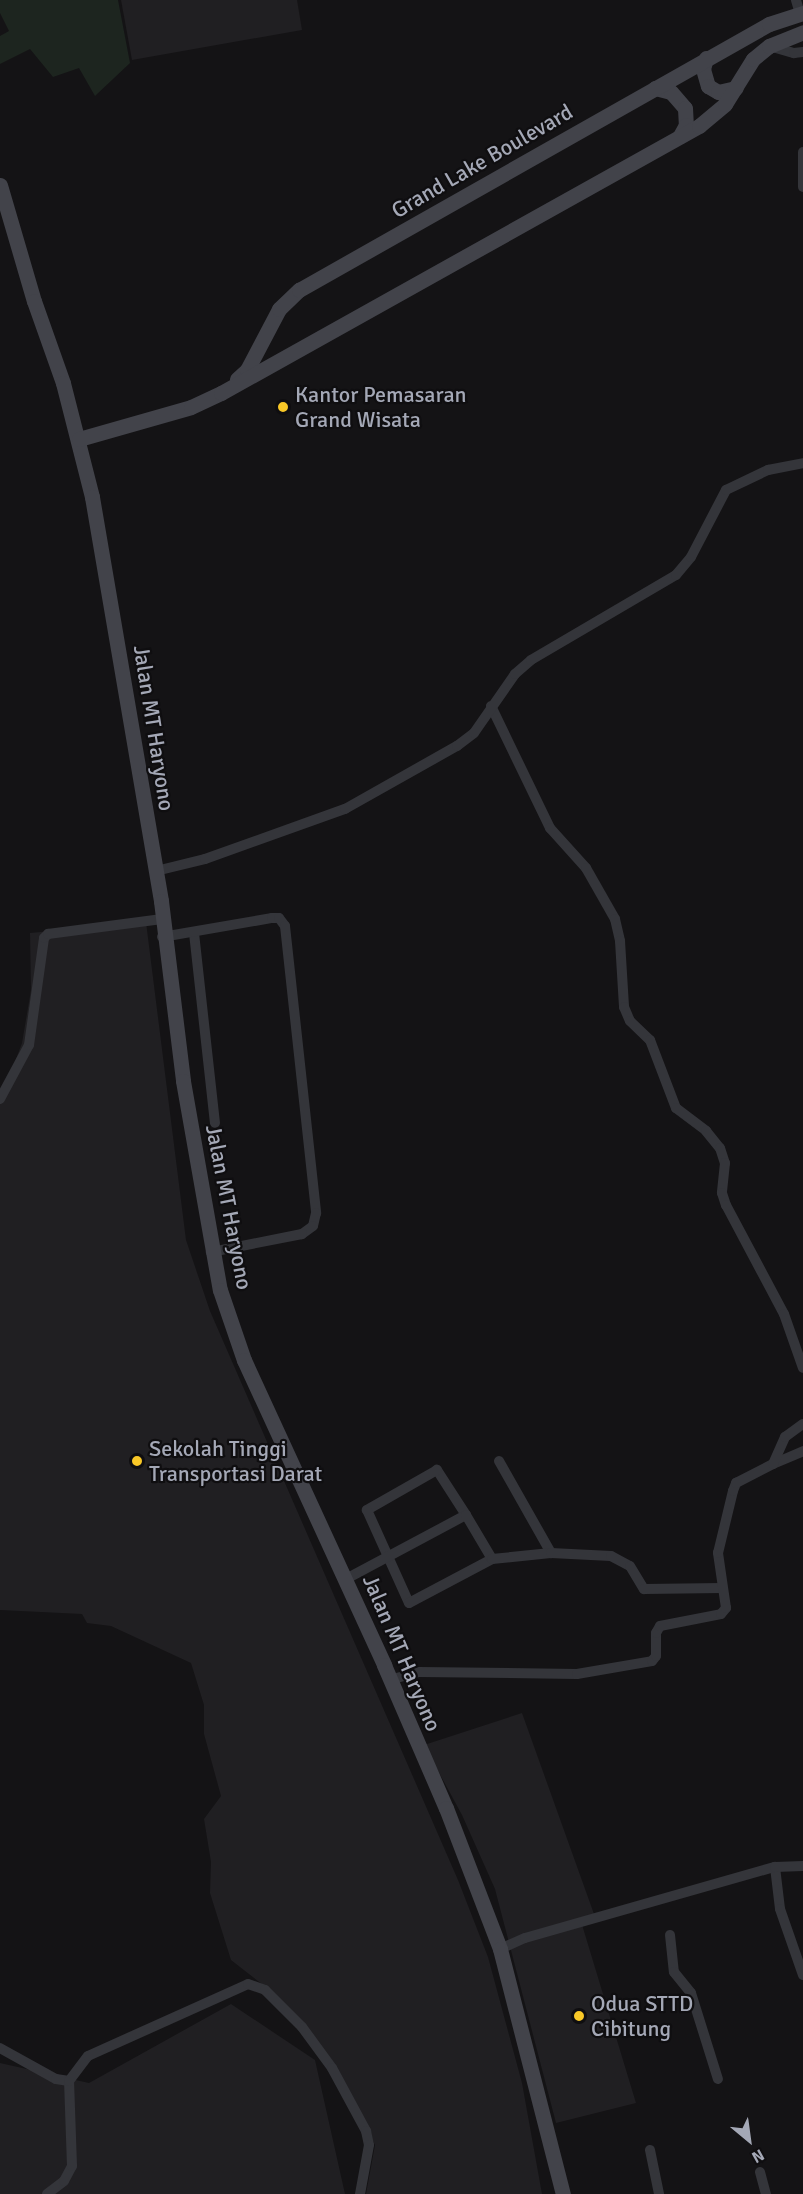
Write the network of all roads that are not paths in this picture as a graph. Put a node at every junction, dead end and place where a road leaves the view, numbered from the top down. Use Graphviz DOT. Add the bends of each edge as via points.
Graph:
graph roads {
  1 [pos="799,9"];
  2 [pos="803,32"];
  3 [pos="769,46"];
  4 [pos="803,52"];
  5 [pos="706,58"];
  6 [pos="655,88"];
  7 [pos="736,88"];
  8 [pos="680,136"];
  9 [pos="803,152"];
  10 [pos="0,185"];
  11 [pos="803,187"];
  12 [pos="222,393"];
  13 [pos="79,439"];
  14 [pos="803,463"];
  15 [pos="491,706"];
  16 [pos="156,871"];
  17 [pos="162,919"];
  18 [pos="194,933"];
  19 [pos="162,937"];
  20 [pos="0,1099"];
  21 [pos="215,1123"];
  22 [pos="211,1252"];
  23 [pos="803,1368"];
  24 [pos="803,1424"];
  25 [pos="803,1451"];
  26 [pos="499,1461"];
  27 [pos="773,1464"];
  28 [pos="466,1515"];
  29 [pos="551,1553"];
  30 [pos="387,1556"];
  31 [pos="492,1559"];
  32 [pos="346,1579"];
  33 [pos="722,1588"];
  34 [pos="389,1680"];
  35 [pos="803,1866"];
  36 [pos="775,1867"];
  37 [pos="670,1935"];
  38 [pos="500,1949"];
  39 [pos="803,1975"];
  40 [pos="0,2048"];
  41 [pos="718,2079"];
  42 [pos="69,2081"];
  43 [pos="650,2150"];
  44 [pos="760,2172"];
  45 [pos="47,2194"];
  46 [pos="360,2194"];
  47 [pos="563,2194"];
  48 [pos="659,2194"];
  49 [pos="766,2194"];
  1 -- 5 [label="main road, Grand Lake Boulevard"];
  2 -- 3 [label="main road, Grand Lake Boulevard"];
  3 -- 4 [label="street"];
  3 -- 7 [label="main road, Grand Lake Boulevard" via="753,59"];
  5 -- 6 [label="main road, Grand Lake Boulevard"];
  5 -- 7 [label="main road" via="703,69 708,86 718,92"];
  6 -- 8 [label="main road" via="671,92 685,108 686,125"];
  6 -- 12 [label="main road, Grand Lake Boulevard" via="299,290 279,309 247,370"];
  7 -- 8 [label="main road, Grand Lake Boulevard" via="714,116"];
  8 -- 12 [label="main road, Grand Lake Boulevard"];
  9 -- 11 [label="street"];
  10 -- 13 [label="main road, Jalan MT Haryono"];
  12 -- 13 [label="main road, Grand Lake Boulevard" via="169,415"];
  13 -- 16 [label="main road, Jalan MT Haryono" via="104,556"];
  14 -- 15 [label="street" via="768,470 726,490 691,557 676,575 531,660"];
  15 -- 16 [label="street" via="474,733 457,746 345,809 205,859"];
  15 -- 23 [label="street" via="550,828 586,868 615,920 624,1007 630,1021 650,1040 676,1108 706,1131 720,1148 725,1162 722,1193 726,1205 780,1305"];
  16 -- 17 [label="main road, Jalan MT Haryono"];
  17 -- 19 [label="main road, Jalan MT Haryono"];
  17 -- 20 [label="street" via="48,934 44,938 29,1045"];
  18 -- 19 [label="street"];
  18 -- 21 [label="street"];
  18 -- 22 [label="street" via="272,918 279,918 285,926 316,1213 313,1226 302,1234"];
  19 -- 22 [label="main road, Jalan MT Haryono"];
  22 -- 32 [label="main road, Jalan MT Haryono" via="244,1360"];
  24 -- 27 [label="street" via="785,1437"];
  25 -- 27 [label="street"];
  26 -- 29 [label="street"];
  27 -- 33 [label="street" via="736,1483 732,1491 718,1553"];
  28 -- 30 [label="street"];
  28 -- 30 [label="street" via="434,1470 367,1510"];
  28 -- 31 [label="street"];
  29 -- 31 [label="street"];
  29 -- 33 [label="street" via="623,1559 644,1590"];
  30 -- 31 [label="street" via="407,1601 412,1603"];
  30 -- 32 [label="street"];
  32 -- 34 [label="main road, Jalan MT Haryono"];
  33 -- 34 [label="street" via="726,1608 722,1614 664,1624 657,1633 656,1656 643,1665 577,1674 419,1672"];
  34 -- 38 [label="main road, Jalan MT Haryono" via="446,1808"];
  35 -- 36 [label="street"];
  36 -- 38 [label="street" via="525,1938"];
  36 -- 39 [label="street" via="780,1909"];
  37 -- 41 [label="street" via="674,1972 691,1994"];
  38 -- 47 [label="main road, Jalan MT Haryono"];
  40 -- 42 [label="street" via="56,2079"];
  42 -- 45 [label="street" via="72,2166 64,2181"];
  42 -- 46 [label="street" via="97,2049 248,1984 257,1984 302,2027 332,2068 366,2131 369,2145"];
  43 -- 48 [label="street"];
  44 -- 49 [label="street"];
}
